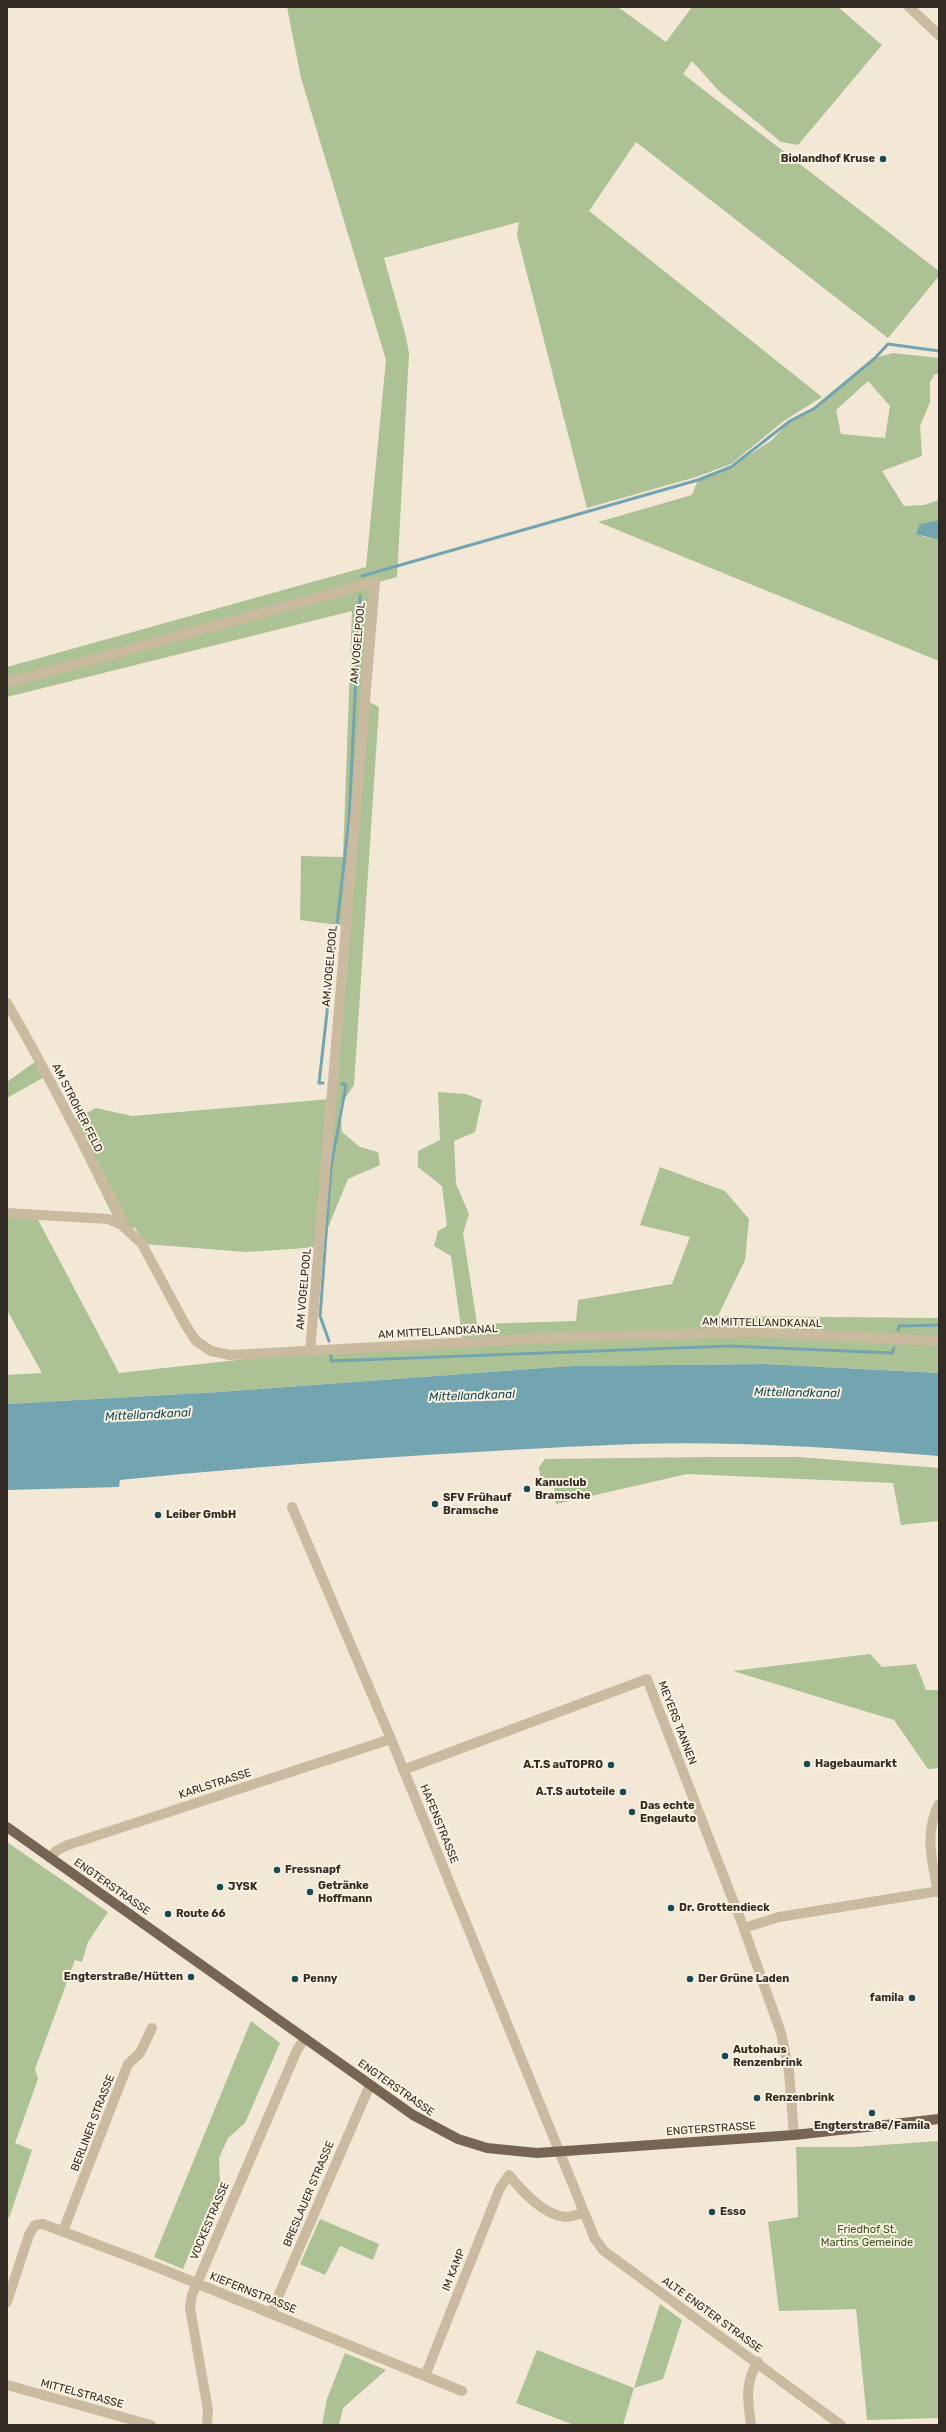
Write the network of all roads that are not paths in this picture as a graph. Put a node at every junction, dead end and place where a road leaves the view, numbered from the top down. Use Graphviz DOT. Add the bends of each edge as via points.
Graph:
graph roads {
  1 [pos="909,7"];
  2 [pos="939,35"];
  3 [pos="7,683"];
  4 [pos="7,1003"];
  5 [pos="7,1212"];
  6 [pos="122,1225"];
  7 [pos="939,1341"];
  8 [pos="310,1352"];
  9 [pos="292,1507"];
  10 [pos="391,1739"];
  11 [pos="403,1770"];
  12 [pos="939,1804"];
  13 [pos="7,1827"];
  14 [pos="50,1858"];
  15 [pos="938,1892"];
  16 [pos="744,1928"];
  17 [pos="152,2028"];
  18 [pos="305,2038"];
  19 [pos="370,2085"];
  20 [pos="939,2119"];
  21 [pos="794,2135"];
  22 [pos="560,2151"];
  23 [pos="583,2213"];
  24 [pos="63,2230"];
  25 [pos="197,2284"];
  26 [pos="7,2302"];
  27 [pos="271,2313"];
  28 [pos="758,2362"];
  29 [pos="425,2376"];
  30 [pos="7,2385"];
  31 [pos="462,2391"];
  32 [pos="151,2425"];
  33 [pos="207,2425"];
  34 [pos="751,2425"];
  35 [pos="841,2425"];
  1 -- 2 [label="street"];
  3 -- 8 [label="street, AM VOGELPOOL" via="375,582"];
  4 -- 6 [label="street, AM STROHER FELD" via="48,1075 122,1219"];
  5 -- 6 [label="street, AM MITTELLANDKANAL" via="108,1219"];
  6 -- 8 [label="street, AM MITTELLANDKANAL" via="142,1244 196,1341 211,1351 230,1355"];
  7 -- 8 [label="street, AM MITTELLANDKANAL" via="751,1332 545,1338"];
  9 -- 10 [label="street, HAFENSTRASSE"];
  10 -- 11 [label="street, HAFENSTRASSE"];
  10 -- 14 [label="street, KARLSTRASSE" via="65,1846"];
  11 -- 16 [label="street, MEYERS TANNEN" via="647,1679"];
  11 -- 22 [label="street, HAFENSTRASSE"];
  12 -- 15 [label="street" via="932,1820 929,1839"];
  13 -- 14 [label="main road, ENGTERSTRASSE"];
  14 -- 18 [label="main road, ENGTERSTRASSE"];
  15 -- 16 [label="street" via="779,1917"];
  16 -- 21 [label="street, MEYERS TANNEN" via="781,2033 790,2071"];
  17 -- 24 [label="street, BERLINER STRASSE" via="140,2053 128,2064"];
  18 -- 19 [label="main road, ENGTERSTRASSE"];
  18 -- 25 [label="street, VOCKESTRASSE"];
  19 -- 22 [label="main road, ENGTERSTRASSE" via="427,2124 463,2141 516,2152"];
  19 -- 27 [label="street, BRESLAUER STRASSE"];
  20 -- 21 [label="main road, ENGTERSTRASSE"];
  21 -- 22 [label="main road, ENGTERSTRASSE"];
  22 -- 23 [label="street, ALTE ENGTER STRASSE"];
  23 -- 28 [label="street, ALTE ENGTER STRASSE" via="594,2239 604,2251"];
  23 -- 29 [label="street, IM KAMP" via="567,2217 555,2215 521,2191 509,2175 500,2188"];
  24 -- 25 [label="street, KIEFERNSTRASSE"];
  24 -- 26 [label="street, KIEFERNSTRASSE" via="42,2224 35,2225 29,2235"];
  25 -- 27 [label="street, KIEFERNSTRASSE"];
  25 -- 33 [label="street, VOCKESTRASSE" via="190,2308 208,2410"];
  27 -- 29 [label="street, KIEFERNSTRASSE"];
  28 -- 34 [label="street" via="747,2388"];
  28 -- 35 [label="street, ALTE ENGTER STRASSE"];
  29 -- 31 [label="street, KIEFERNSTRASSE"];
  30 -- 32 [label="street, MITTELSTRASSE"];
}
